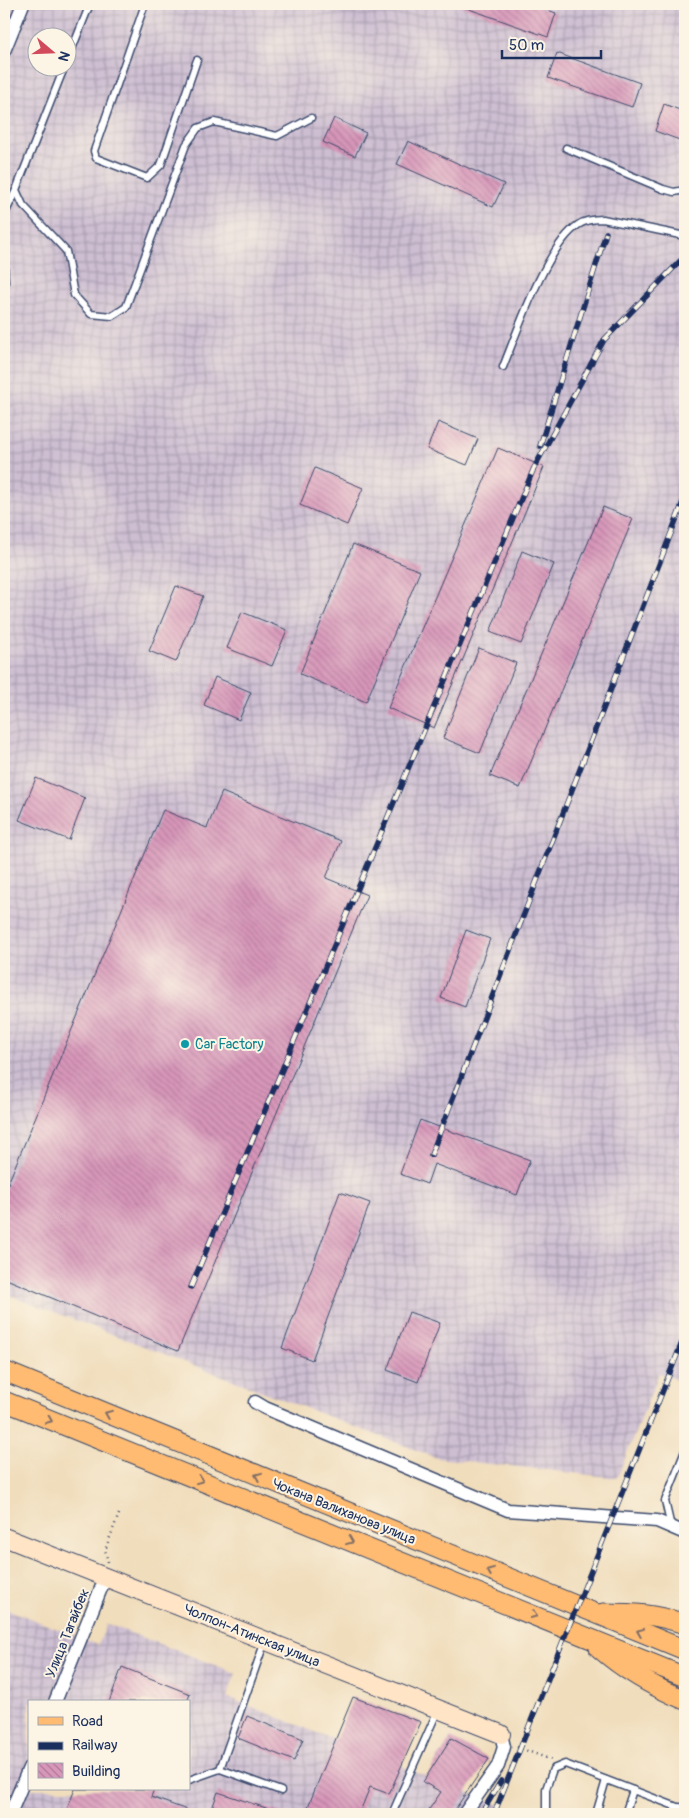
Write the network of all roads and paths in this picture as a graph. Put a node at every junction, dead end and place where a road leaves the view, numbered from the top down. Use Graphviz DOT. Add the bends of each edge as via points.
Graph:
graph roads {
  1 [pos="23,4"];
  2 [pos="90,4"];
  3 [pos="145,4"];
  4 [pos="78,34"];
  5 [pos="4,51"];
  6 [pos="197,60"];
  7 [pos="60,78"];
  8 [pos="311,118"];
  9 [pos="566,148"];
  10 [pos="16,190"];
  11 [pos="685,190"];
  12 [pos="4,216"];
  13 [pos="685,236"];
  14 [pos="4,264"];
  15 [pos="4,286"];
  16 [pos="503,367"];
  17 [pos="4,1371"];
  18 [pos="4,1401"];
  19 [pos="255,1402"];
  20 [pos="685,1451"];
  21 [pos="119,1514"];
  22 [pos="671,1527"];
  23 [pos="685,1533"];
  24 [pos="4,1537"];
  25 [pos="105,1550"];
  26 [pos="106,1576"];
  27 [pos="594,1614"];
  28 [pos="685,1624"];
  29 [pos="584,1636"];
  30 [pos="266,1640"];
  31 [pos="685,1650"];
  32 [pos="685,1677"];
  33 [pos="56,1700"];
  34 [pos="685,1700"];
  35 [pos="438,1709"];
  36 [pos="502,1738"];
  37 [pos="565,1764"];
  38 [pos="220,1769"];
  39 [pos="28,1770"];
  40 [pos="190,1780"];
  41 [pos="606,1780"];
  42 [pos="633,1790"];
  43 [pos="281,1791"];
  44 [pos="682,1808"];
  45 [pos="10,1814"];
  46 [pos="392,1814"];
  47 [pos="464,1814"];
  48 [pos="546,1814"];
  49 [pos="596,1814"];
  50 [pos="625,1814"];
  51 [pos="677,1814"];
  1 -- 5 [label="street"];
  2 -- 4 [label="lane"];
  3 -- 6 [label="lane" via="94,152 96,158 148,178 160,165"];
  7 -- 10 [label="lane"];
  8 -- 10 [label="lane" via="277,136 214,122 198,128 186,145 126,307 112,316 91,314 74,295 66,251 23,205"];
  9 -- 11 [label="lane" via="663,189"];
  10 -- 12 [label="lane"];
  13 -- 16 [label="lane" via="603,219 579,224 557,247"];
  14 -- 15 [label="lane"];
  27 -- 17 [label="main road, Чокана Валиханова улица, one-way"];
  18 -- 29 [label="main road, Чокана Валиханова улица, one-way"];
  19 -- 22 [label="street" via="508,1510 657,1521"];
  20 -- 22 [label="lane" via="665,1502"];
  21 -- 25 [label="path"];
  22 -- 23 [label="street"];
  24 -- 26 [label="street, Чолпон-Атинская улица"];
  26 -- 30 [label="street, Чолпон-Атинская улица"];
  26 -- 33 [label="street, Улица Тагайбек"];
  27 -- 28 [label="main road" via="635,1613"];
  31 -- 27 [label="main road, Чокана Валиханова улица, one-way"];
  29 -- 32 [label="main road, Чокана Валиханова улица"];
  29 -- 34 [label="main road" via="636,1676"];
  30 -- 35 [label="street, Чолпон-Атинская улица"];
  30 -- 38 [label="lane"];
  35 -- 36 [label="street, Чолпон-Атинская улица"];
  35 -- 46 [label="lane"];
  36 -- 37 [label="path"];
  36 -- 47 [label="street" via="504,1747 498,1766"];
  37 -- 41 [label="lane"];
  37 -- 48 [label="lane" via="553,1769 546,1789"];
  38 -- 40 [label="lane"];
  38 -- 43 [label="lane"];
  39 -- 45 [label="street"];
  41 -- 42 [label="lane"];
  41 -- 49 [label="lane"];
  42 -- 44 [label="lane"];
  42 -- 50 [label="lane"];
  44 -- 51 [label="lane"];
}
